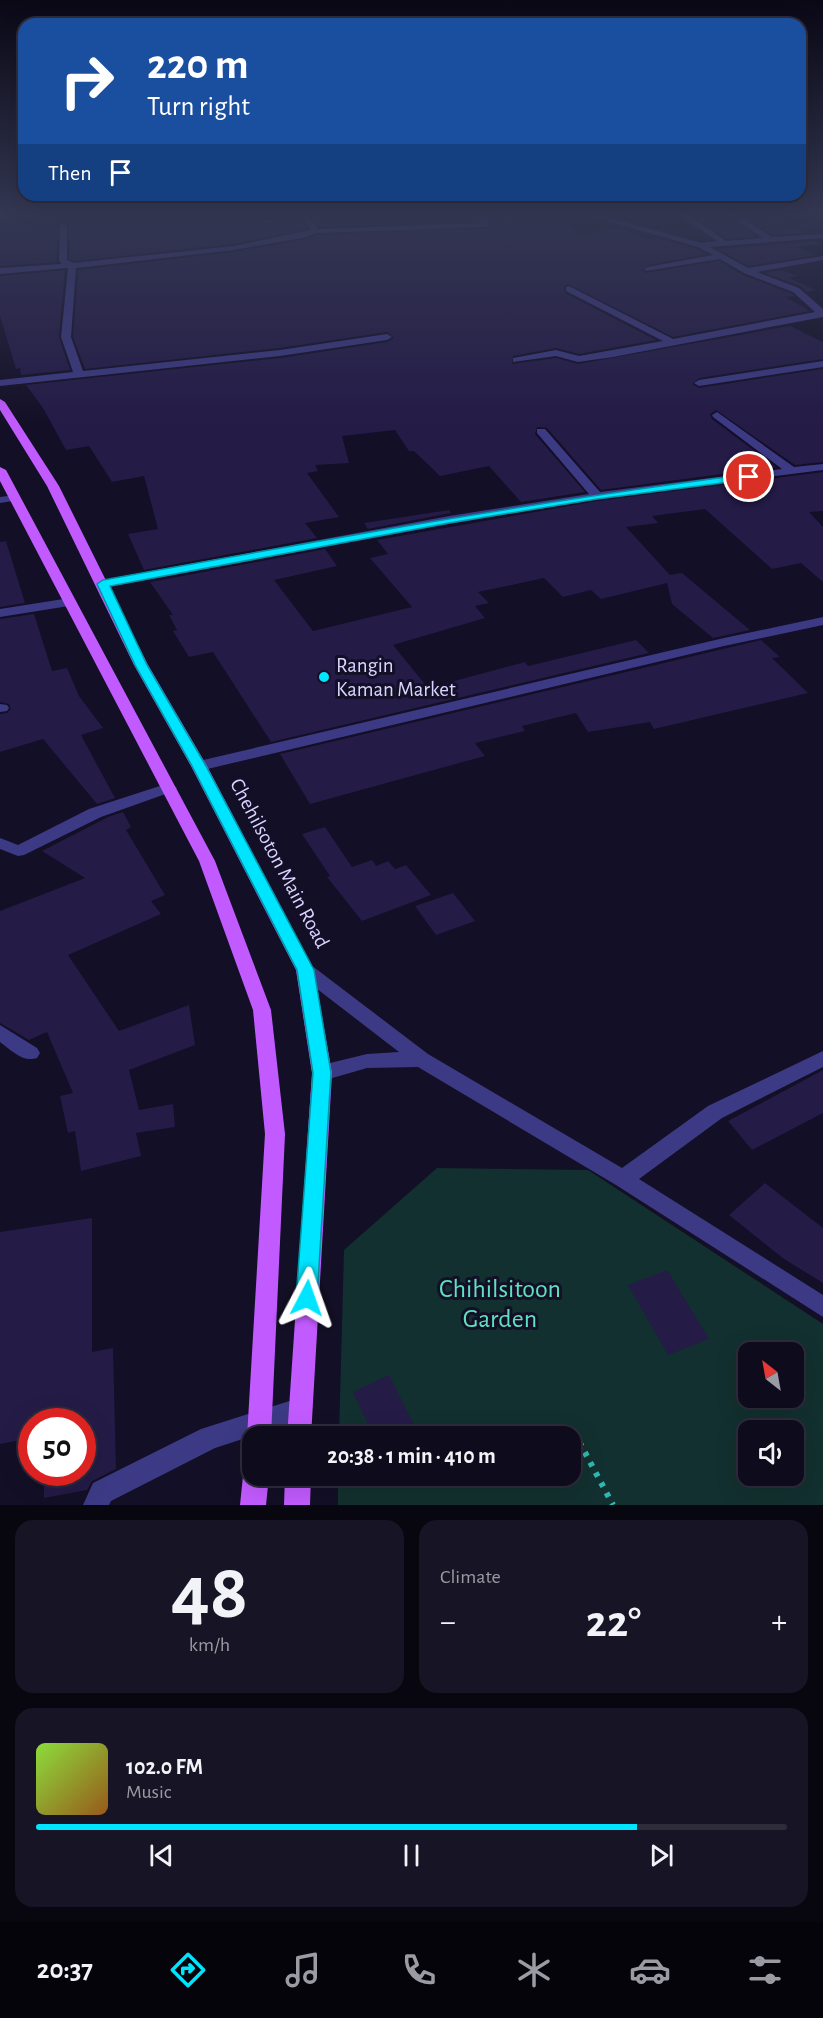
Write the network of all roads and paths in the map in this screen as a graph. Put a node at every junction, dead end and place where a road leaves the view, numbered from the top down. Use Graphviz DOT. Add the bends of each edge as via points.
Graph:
graph roads {
  1 [pos="70,284"];
  2 [pos="781,284"];
  3 [pos="568,289"];
  4 [pos="822,313"];
  5 [pos="387,337"];
  6 [pos="670,342"];
  7 [pos="516,360"];
  8 [pos="823,364"];
  9 [pos="79,374"];
  10 [pos="0,383"];
  11 [pos="699,384"];
  12 [pos="0,402"];
  13 [pos="717,415"];
  14 [pos="541,431"];
  15 [pos="823,467"];
  16 [pos="0,470"];
  17 [pos="792,471"];
  18 [pos="597,496"];
  19 [pos="7,499"];
  20 [pos="103,584"];
  21 [pos="70,602"];
  22 [pos="0,613"];
  23 [pos="823,621"];
  24 [pos="199,766"];
  25 [pos="169,788"];
  26 [pos="0,843"];
  27 [pos="305,970"];
  28 [pos="0,1032"];
  29 [pos="30,1053"];
  30 [pos="823,1058"];
  31 [pos="421,1059"];
  32 [pos="322,1073"];
  33 [pos="623,1179"];
  34 [pos="823,1307"];
  35 [pos="299,1410"];
  36 [pos="260,1426"];
  37 [pos="268,1426"];
  38 [pos="299,1426"];
  39 [pos="242,1433"];
  40 [pos="581,1445"];
  41 [pos="255,1486"];
  42 [pos="298,1486"];
  43 [pos="96,1505"];
  44 [pos="253,1505"];
  45 [pos="297,1505"];
  46 [pos="613,1505"];
  1 -- 9 [label="street" via="66,337"];
  2 -- 4 [label="street" via="796,290"];
  3 -- 6 [label="street"];
  4 -- 6 [label="street"];
  5 -- 9 [label="street" via="280,353"];
  6 -- 7 [label="street" via="578,359 568,352"];
  8 -- 11 [label="street"];
  9 -- 10 [label="street"];
  12 -- 20 [label="main road, Chehilsoton Main Road" via="53,486"];
  13 -- 17 [label="street"];
  14 -- 18 [label="street"];
  15 -- 17 [label="street"];
  16 -- 19 [label="main road"];
  17 -- 18 [label="street"];
  18 -- 20 [label="street"];
  19 -- 21 [label="main road"];
  20 -- 24 [label="main road, Chehilsoton Main Road" via="141,665"];
  21 -- 22 [label="street"];
  21 -- 25 [label="main road"];
  23 -- 24 [label="street"];
  24 -- 27 [label="main road, Chehilsoton Main Road"];
  25 -- 26 [label="street" via="95,813 18,851"];
  25 -- 36 [label="main road" via="207,861 262,1010 275,1134"];
  27 -- 31 [label="street"];
  27 -- 32 [label="main road, Chehilsoton Main Road"];
  28 -- 29 [label="street"];
  30 -- 33 [label="street" via="715,1112"];
  31 -- 32 [label="street" via="367,1060"];
  31 -- 33 [label="street"];
  32 -- 35 [label="main road, Chehilsoton Main Road"];
  33 -- 34 [label="street"];
  35 -- 37 [label="street"];
  35 -- 38 [label="main road, Chehilsoton Main Road"];
  39 -- 43 [label="street" via="210,1437 102,1492"];
  40 -- 46 [label="path"];
  41 -- 44 [label="main road"];
  42 -- 45 [label="main road"];
}
